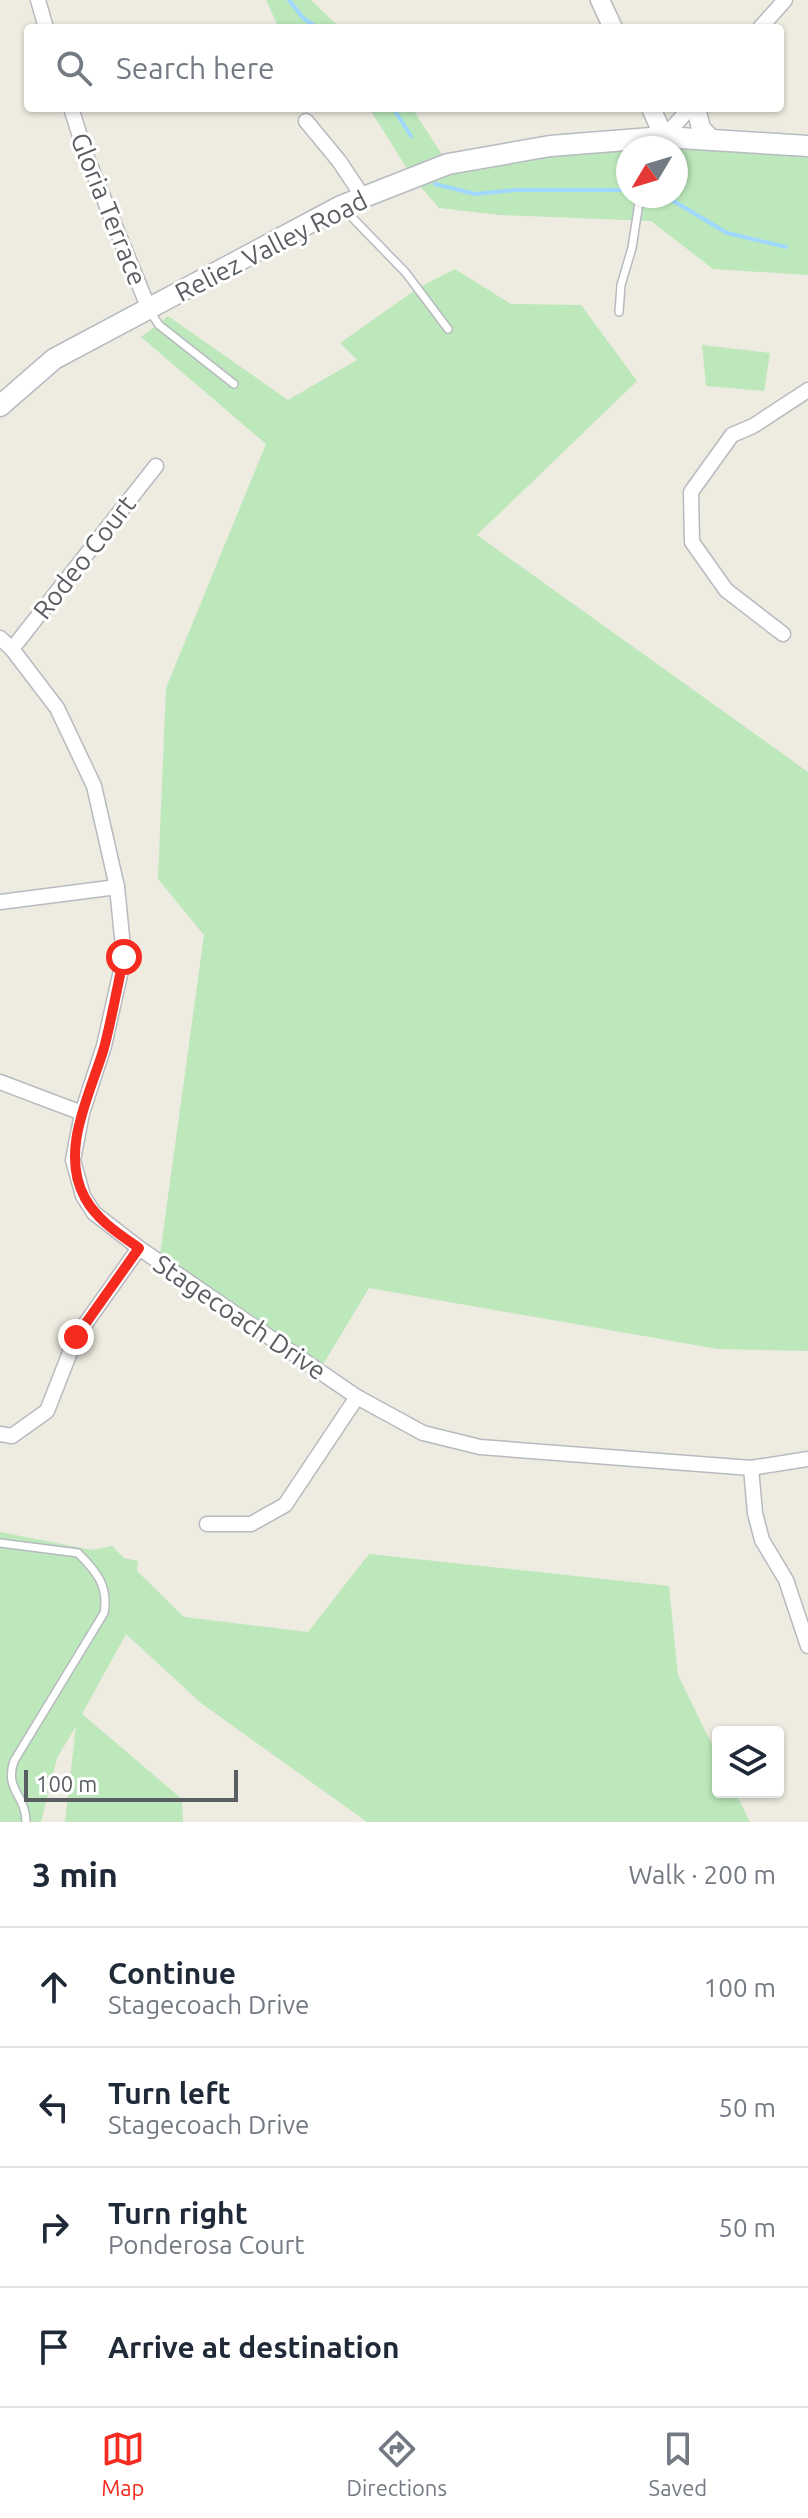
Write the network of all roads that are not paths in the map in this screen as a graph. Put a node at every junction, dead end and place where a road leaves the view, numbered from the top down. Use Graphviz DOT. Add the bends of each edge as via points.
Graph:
graph roads {
  1 [pos="38,0"];
  2 [pos="600,0"];
  3 [pos="785,0"];
  4 [pos="45,24"];
  5 [pos="611,24"];
  6 [pos="764,24"];
  7 [pos="72,112"];
  8 [pos="651,112"];
  9 [pos="688,112"];
  10 [pos="695,112"];
  11 [pos="306,121"];
  12 [pos="654,136"];
  13 [pos="661,136"];
  14 [pos="688,141"];
  15 [pos="713,141"];
  16 [pos="616,143"];
  17 [pos="808,146"];
  18 [pos="363,197"];
  19 [pos="341,206"];
  20 [pos="638,208"];
  21 [pos="149,309"];
  22 [pos="619,312"];
  23 [pos="448,329"];
  24 [pos="234,384"];
  25 [pos="808,390"];
  26 [pos="1,403"];
  27 [pos="156,466"];
  28 [pos="783,634"];
  29 [pos="0,638"];
  30 [pos="12,649"];
  31 [pos="117,887"];
  32 [pos="0,902"];
  33 [pos="0,1082"];
  34 [pos="82,1113"];
  35 [pos="139,1248"];
  36 [pos="357,1397"];
  37 [pos="0,1434"];
  38 [pos="808,1459"];
  39 [pos="751,1468"];
  40 [pos="207,1524"];
  41 [pos="0,1543"];
  42 [pos="808,1646"];
  43 [pos="11,1785"];
  44 [pos="0,1787"];
  45 [pos="26,1822"];
  1 -- 4 [label="street"];
  2 -- 5 [label="street"];
  3 -- 6 [label="street"];
  7 -- 21 [label="street, Gloria Terrace"];
  8 -- 12 [label="street"];
  9 -- 13 [label="street"];
  10 -- 15 [label="street"];
  11 -- 18 [label="street"];
  14 -- 15 [label="main road, Reliez Valley Road"];
  15 -- 17 [label="main road, Reliez Valley Road"];
  16 -- 18 [label="main road, Reliez Valley Road" via="550,146 448,164"];
  18 -- 19 [label="main road, Reliez Valley Road"];
  19 -- 21 [label="main road, Reliez Valley Road"];
  19 -- 23 [label="lane" via="406,273"];
  20 -- 22 [label="lane"];
  21 -- 24 [label="lane" via="159,325"];
  21 -- 26 [label="main road, Reliez Valley Road" via="54,359"];
  25 -- 28 [label="street" via="732,435 691,492 692,542 726,590"];
  27 -- 30 [label="street, Rodeo Court"];
  29 -- 30 [label="street, Stagecoach Drive"];
  30 -- 31 [label="street, Stagecoach Drive" via="57,708 94,786"];
  31 -- 32 [label="street"];
  31 -- 34 [label="street, Stagecoach Drive" via="124,957"];
  33 -- 34 [label="street"];
  34 -- 35 [label="street, Stagecoach Drive" via="73,1160 83,1196 94,1213"];
  35 -- 36 [label="street, Stagecoach Drive"];
  35 -- 37 [label="street" via="76,1337 47,1411 12,1436"];
  36 -- 39 [label="street, Stagecoach Drive" via="423,1433 480,1447"];
  36 -- 40 [label="street" via="285,1505 251,1524"];
  38 -- 39 [label="street, Stagecoach Drive"];
  39 -- 42 [label="street" via="762,1540 786,1580"];
  41 -- 43 [label="lane" via="78,1553 103,1584 106,1598 104,1613 14,1761"];
  43 -- 44 [label="lane"];
  43 -- 45 [label="lane" via="26,1811"];
}
